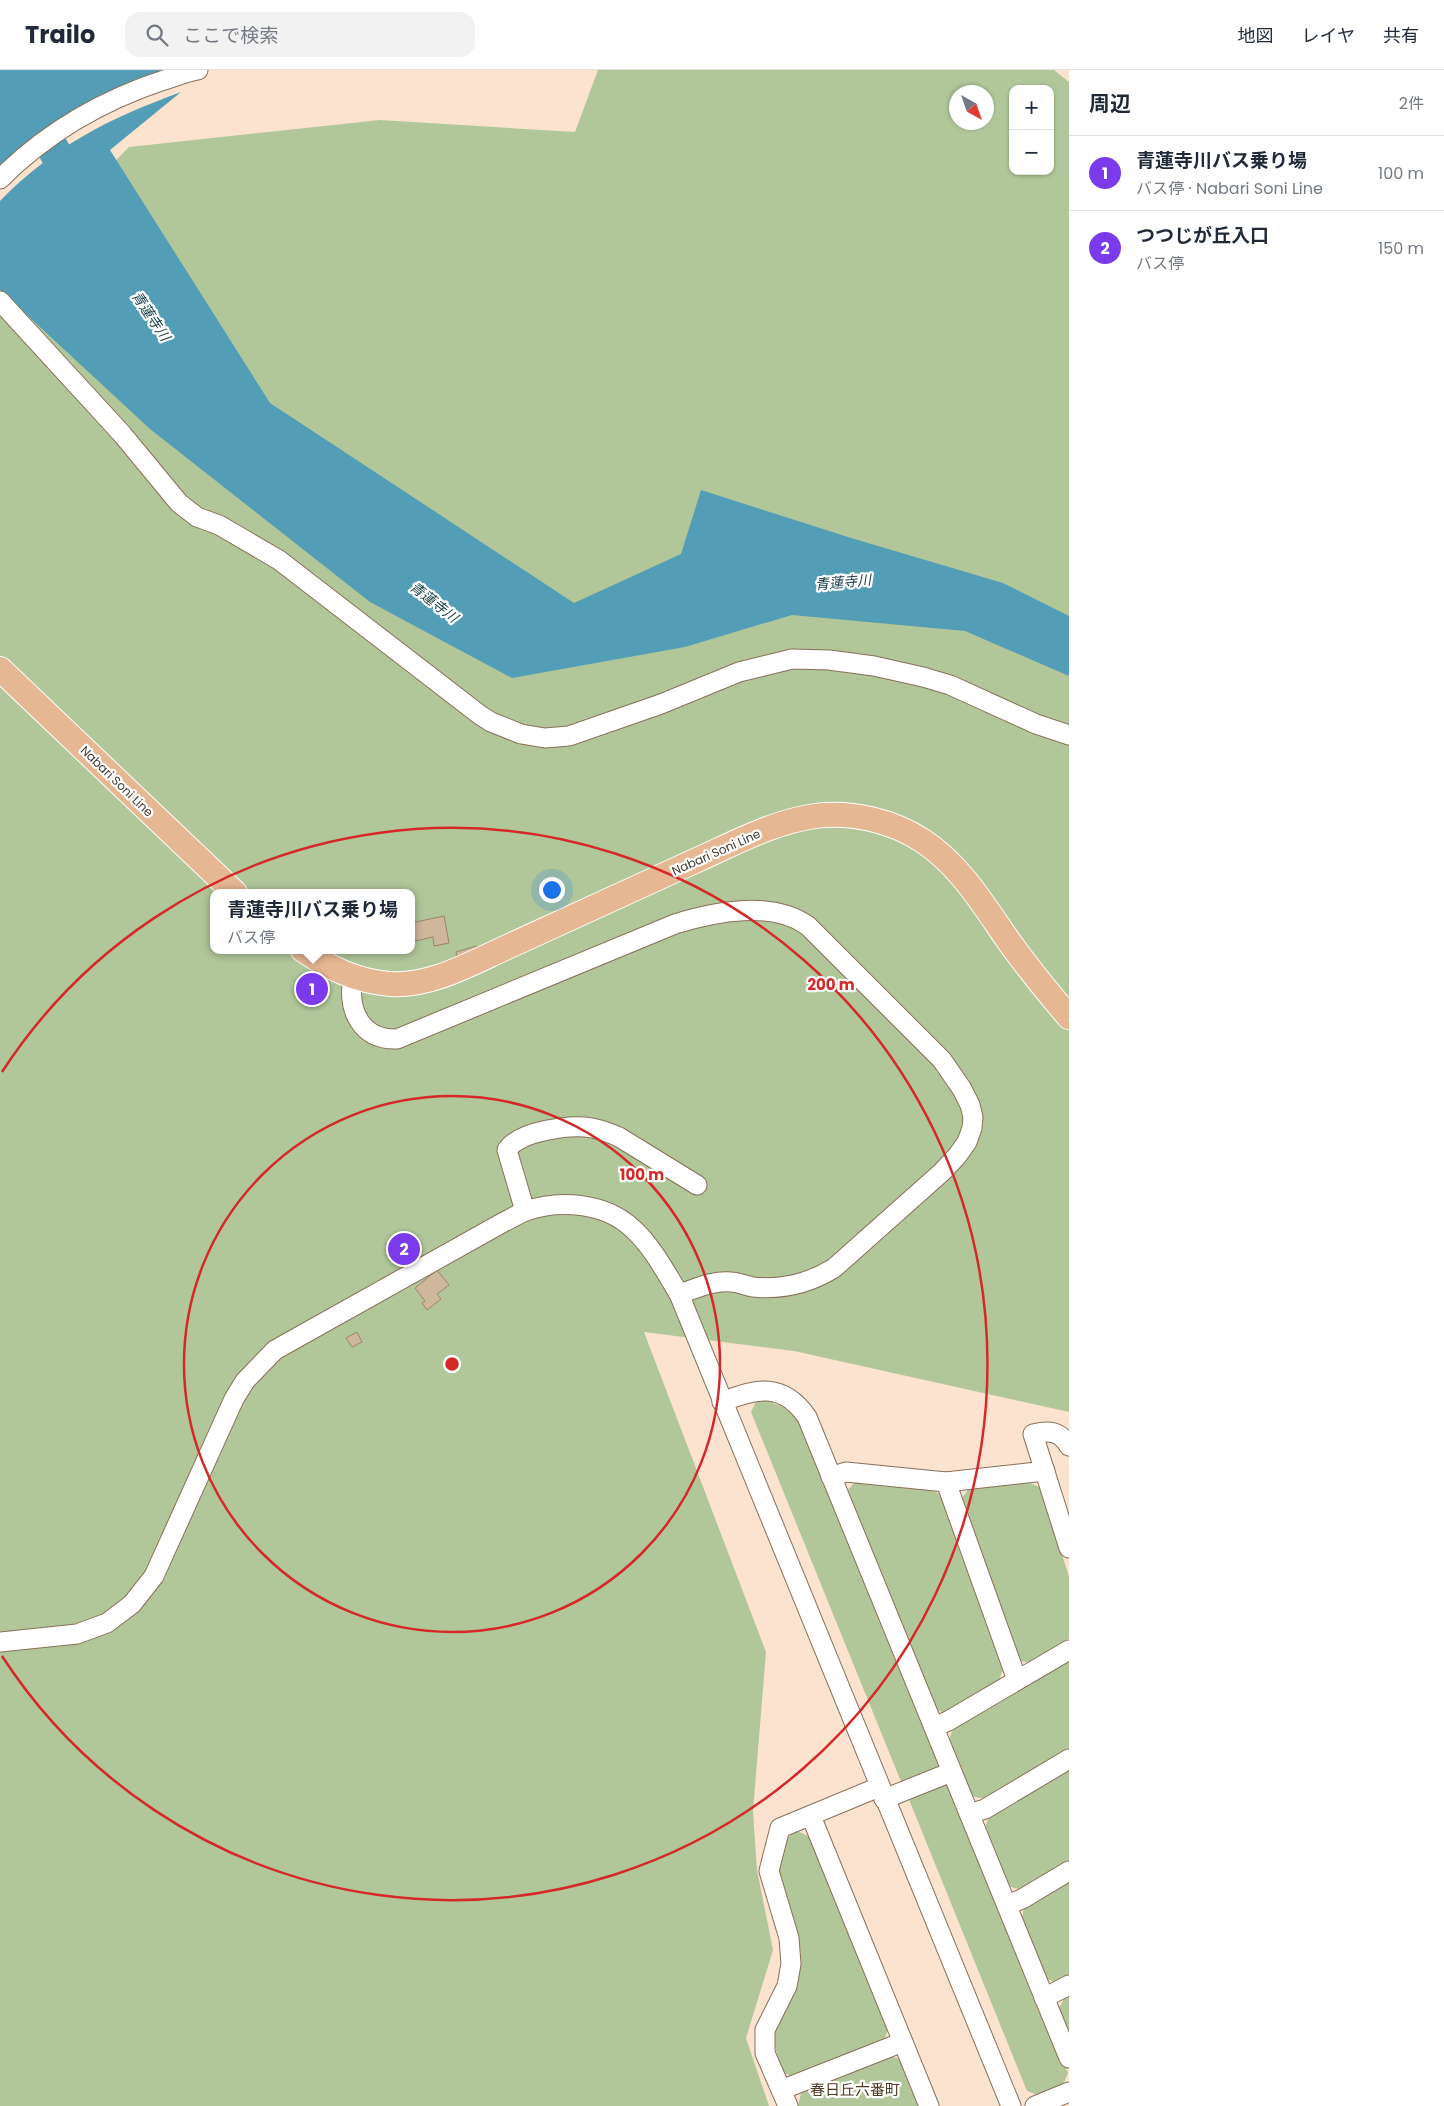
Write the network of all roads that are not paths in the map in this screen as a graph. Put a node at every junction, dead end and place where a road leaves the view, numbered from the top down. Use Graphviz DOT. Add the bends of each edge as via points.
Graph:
graph roads {
  1 [pos="198,70"];
  2 [pos="0,179"];
  3 [pos="0,301"];
  4 [pos="0,669"];
  5 [pos="1069,735"];
  6 [pos="231,889"];
  7 [pos="309,954"];
  8 [pos="353,978"];
  9 [pos="1069,1017"];
  10 [pos="697,1185"];
  11 [pos="526,1211"];
  12 [pos="679,1294"];
  13 [pos="722,1402"];
  14 [pos="1069,1446"];
  15 [pos="1045,1471"];
  16 [pos="831,1477"];
  17 [pos="946,1482"];
  18 [pos="1069,1548"];
  19 [pos="0,1642"];
  20 [pos="1069,1650"];
  21 [pos="1017,1680"];
  22 [pos="934,1727"];
  23 [pos="1069,1759"];
  24 [pos="944,1775"];
  25 [pos="882,1793"];
  26 [pos="969,1814"];
  27 [pos="811,1816"];
  28 [pos="1069,1871"];
  29 [pos="1007,1905"];
  30 [pos="1069,1985"];
  31 [pos="1044,1998"];
  32 [pos="903,2042"];
  33 [pos="1069,2058"];
  34 [pos="1069,2092"];
  35 [pos="784,2098"];
  36 [pos="930,2106"];
  37 [pos="1011,2106"];
  38 [pos="1036,2106"];
  1 -- 2 [label="street" via="133,90 98,107 61,128 14,164"];
  3 -- 5 [label="street" via="122,434 179,503 196,517 219,525 279,560 480,715 508,729 545,738 569,736 623,719 739,672 792,659 874,666 923,677 950,685 1036,724"];
  4 -- 6 [label="main road, Nabari Soni Line"];
  7 -- 8 [label="main road, Nabari Soni Line"];
  8 -- 9 [label="main road, Nabari Soni Line" via="392,984 415,982 453,971 761,832 801,819 832,815 887,824 922,840 940,854 972,888 1029,969"];
  8 -- 12 [label="street" via="354,1010 361,1024 383,1039 397,1039 693,919 730,912 786,913 814,932 952,1072 973,1117 967,1142 942,1172 834,1268 820,1276 773,1288 716,1282"];
  10 -- 11 [label="street" via="608,1132 591,1128 538,1132 517,1140 507,1150"];
  11 -- 12 [label="street" via="557,1204 576,1204 615,1216 632,1227 647,1244"];
  11 -- 19 [label="street" via="298,1336 259,1364 234,1399 154,1576 132,1604 107,1623 77,1634"];
  12 -- 13 [label="street"];
  13 -- 16 [label="street" via="761,1390 778,1393 794,1402 806,1417"];
  13 -- 25 [label="street"];
  14 -- 15 [label="street" via="1055,1432 1033,1434"];
  15 -- 17 [label="street"];
  15 -- 18 [label="street"];
  16 -- 17 [label="street" via="846,1472"];
  16 -- 22 [label="street"];
  17 -- 21 [label="street"];
  20 -- 21 [label="street"];
  21 -- 22 [label="street"];
  22 -- 26 [label="street"];
  23 -- 26 [label="street" via="985,1809"];
  24 -- 25 [label="street"];
  25 -- 27 [label="street"];
  25 -- 37 [label="street"];
  26 -- 29 [label="street"];
  27 -- 32 [label="street"];
  27 -- 35 [label="street" via="780,1828 769,1870 791,1951 787,1986 769,2019 764,2037 765,2053"];
  28 -- 29 [label="street"];
  29 -- 31 [label="street"];
  30 -- 31 [label="street"];
  31 -- 33 [label="street"];
  32 -- 35 [label="street"];
  32 -- 36 [label="street"];
  34 -- 38 [label="street"];
}
